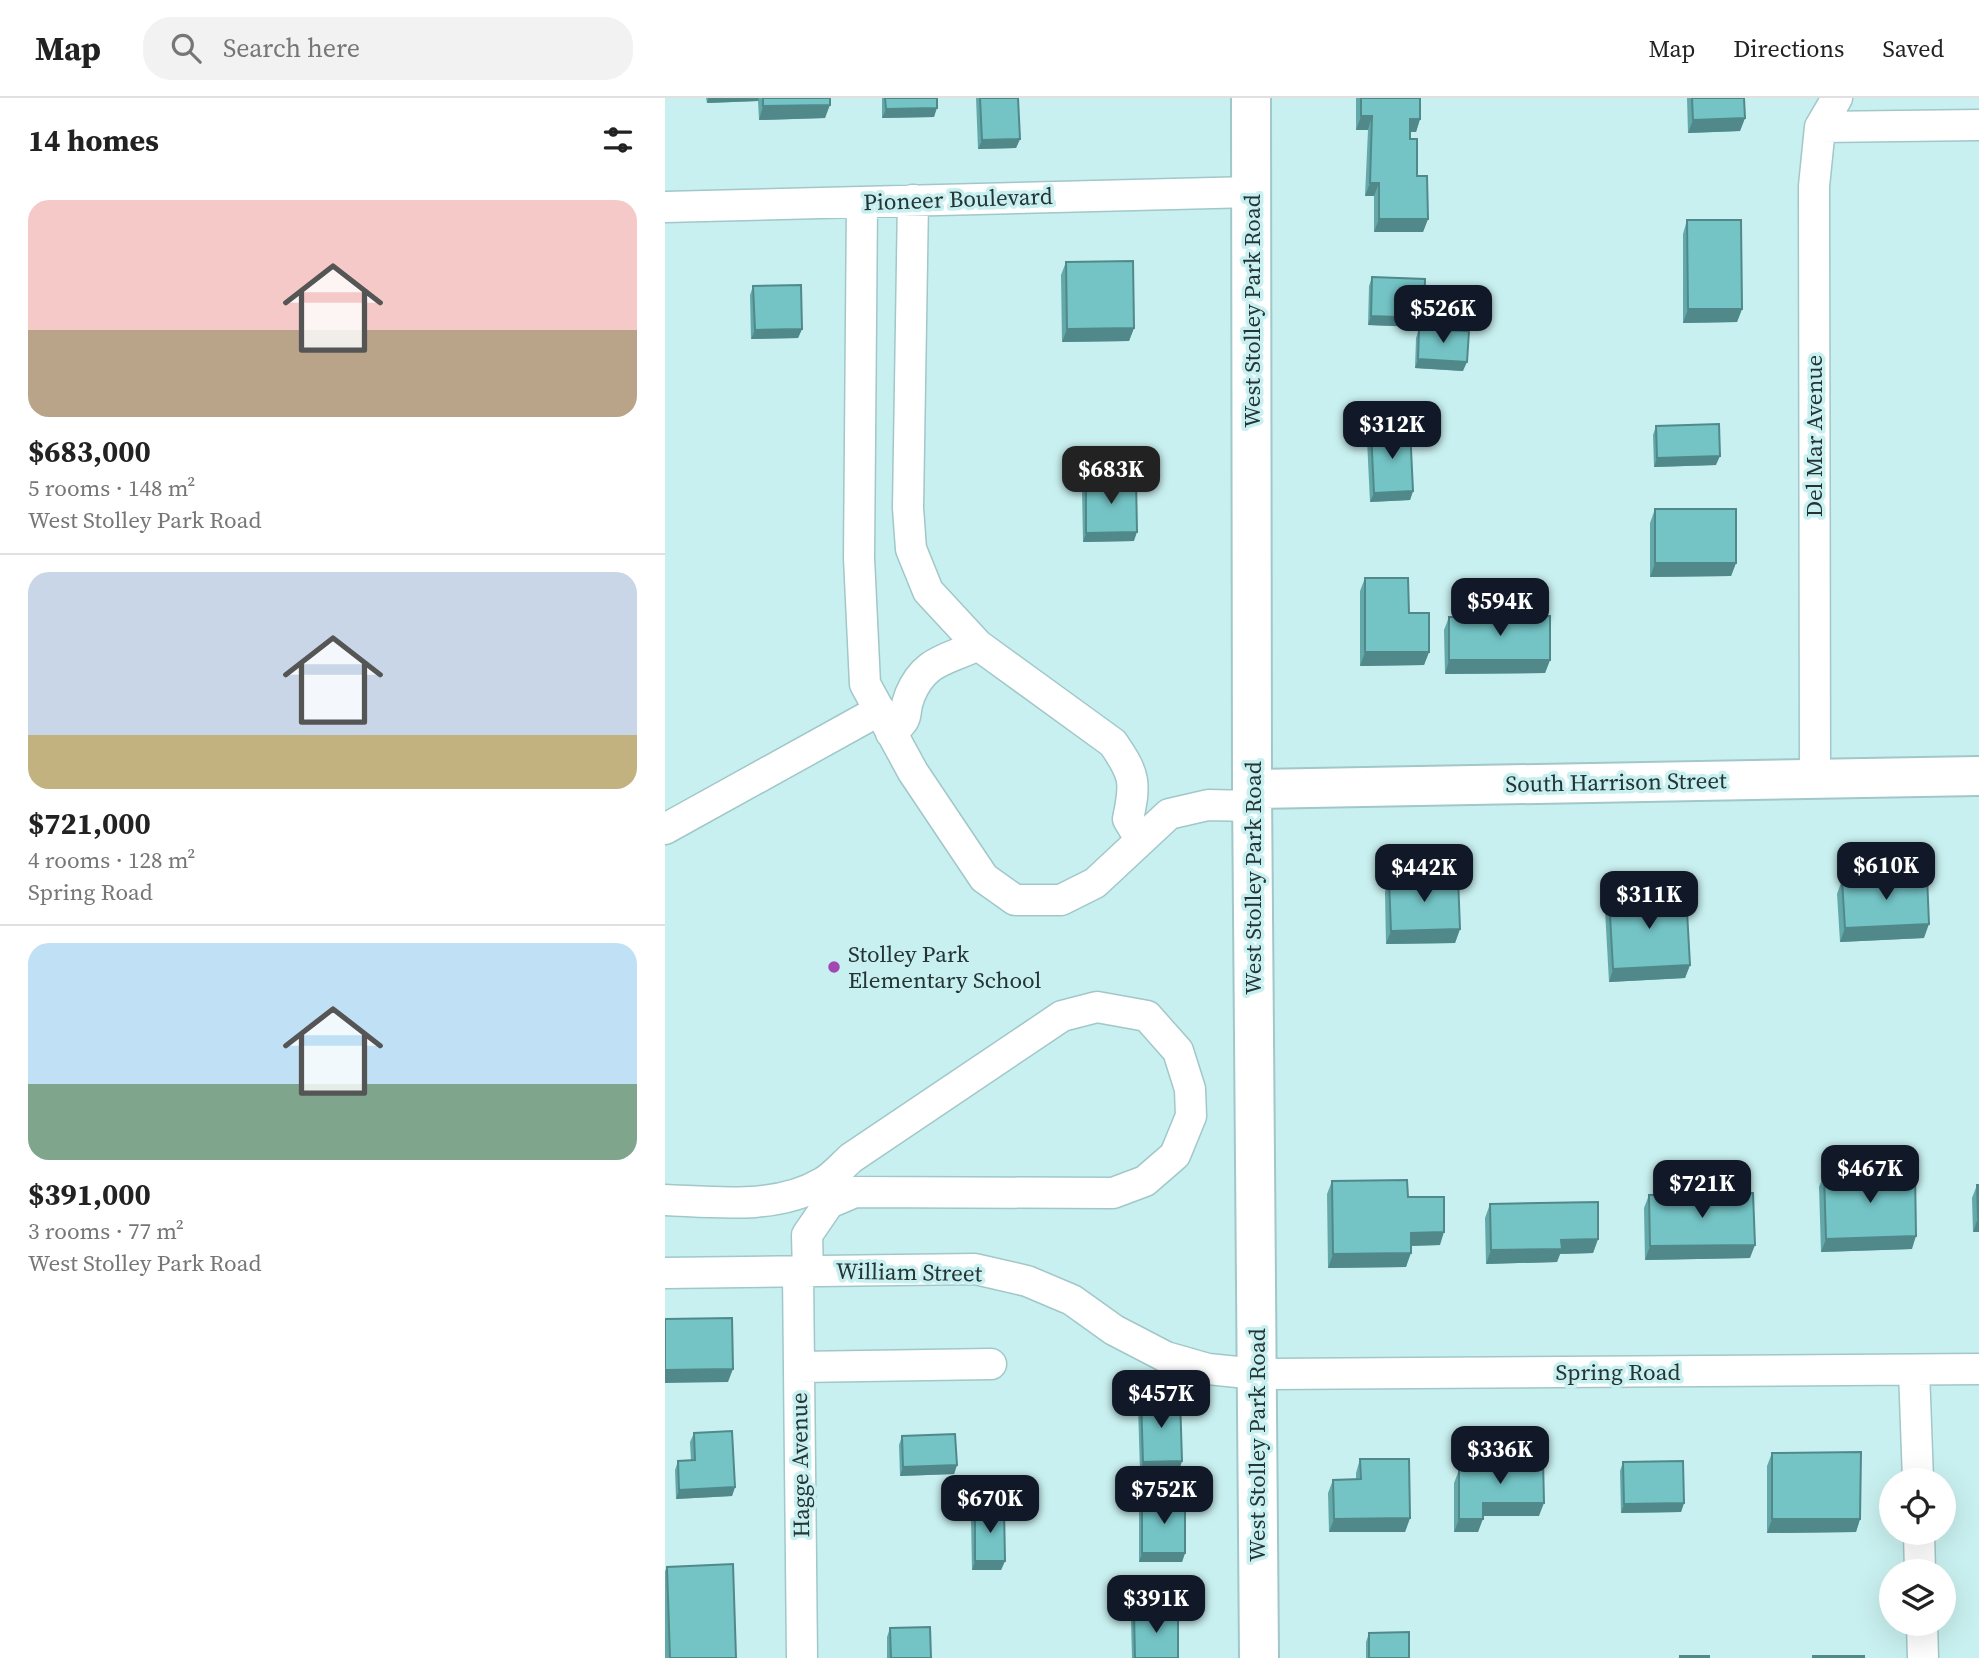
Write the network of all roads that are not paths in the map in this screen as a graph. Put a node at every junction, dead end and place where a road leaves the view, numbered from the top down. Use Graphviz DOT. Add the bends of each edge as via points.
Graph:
graph roads {
  1 [pos="1251,98"];
  2 [pos="1837,98"];
  3 [pos="1979,125"];
  4 [pos="1820,127"];
  5 [pos="1252,192"];
  6 [pos="913,200"];
  7 [pos="862,202"];
  8 [pos="665,207"];
  9 [pos="978,645"];
  10 [pos="885,722"];
  11 [pos="1979,776"];
  12 [pos="1815,779"];
  13 [pos="1253,798"];
  14 [pos="665,830"];
  15 [pos="1140,839"];
  16 [pos="665,1200"];
  17 [pos="803,1272"];
  18 [pos="665,1273"];
  19 [pos="991,1364"];
  20 [pos="799,1367"];
  21 [pos="1979,1369"];
  22 [pos="1914,1370"];
  23 [pos="1257,1374"];
  24 [pos="1918,1468"];
  25 [pos="1922,1636"];
  26 [pos="802,1658"];
  27 [pos="1259,1658"];
  28 [pos="1923,1658"];
  1 -- 5 [label="main road, West Stolley Park Road"];
  2 -- 4 [label="street, Del Mar Avenue"];
  3 -- 4 [label="street"];
  4 -- 12 [label="street, Del Mar Avenue" via="1814,186"];
  5 -- 6 [label="street, Pioneer Boulevard"];
  5 -- 13 [label="main road, West Stolley Park Road"];
  6 -- 7 [label="street, Pioneer Boulevard"];
  6 -- 9 [label="street" via="911,549 928,591"];
  7 -- 8 [label="street, Pioneer Boulevard"];
  7 -- 10 [label="street" via="859,558 865,684"];
  9 -- 10 [label="street" via="944,657 925,671 909,696 905,720"];
  9 -- 15 [label="street" via="1113,743 1128,765 1134,791 1128,819"];
  10 -- 14 [label="street"];
  10 -- 15 [label="street" via="984,878 1015,900 1061,900 1095,883"];
  11 -- 12 [label="main road, South Harrison Street"];
  12 -- 13 [label="main road, South Harrison Street"];
  13 -- 15 [label="street" via="1169,814"];
  13 -- 23 [label="main road, West Stolley Park Road"];
  16 -- 17 [label="street, Hagge Avenue" via="743,1203 797,1195 825,1182 851,1158 1062,1016 1097,1006 1147,1016 1178,1051 1190,1089 1191,1116 1175,1155 1145,1181 1113,1193 855,1192 829,1203 807,1235"];
  17 -- 18 [label="street, William Street"];
  17 -- 20 [label="street, Hagge Avenue"];
  17 -- 23 [label="street, William Street" via="975,1269 1027,1281 1072,1300 1114,1330 1166,1357 1208,1369"];
  19 -- 20 [label="street"];
  20 -- 26 [label="street, Hagge Avenue"];
  21 -- 22 [label="street, Spring Road"];
  22 -- 23 [label="street, Spring Road"];
  22 -- 24 [label="street"];
  23 -- 27 [label="main road, West Stolley Park Road"];
  25 -- 28 [label="street"];
}
